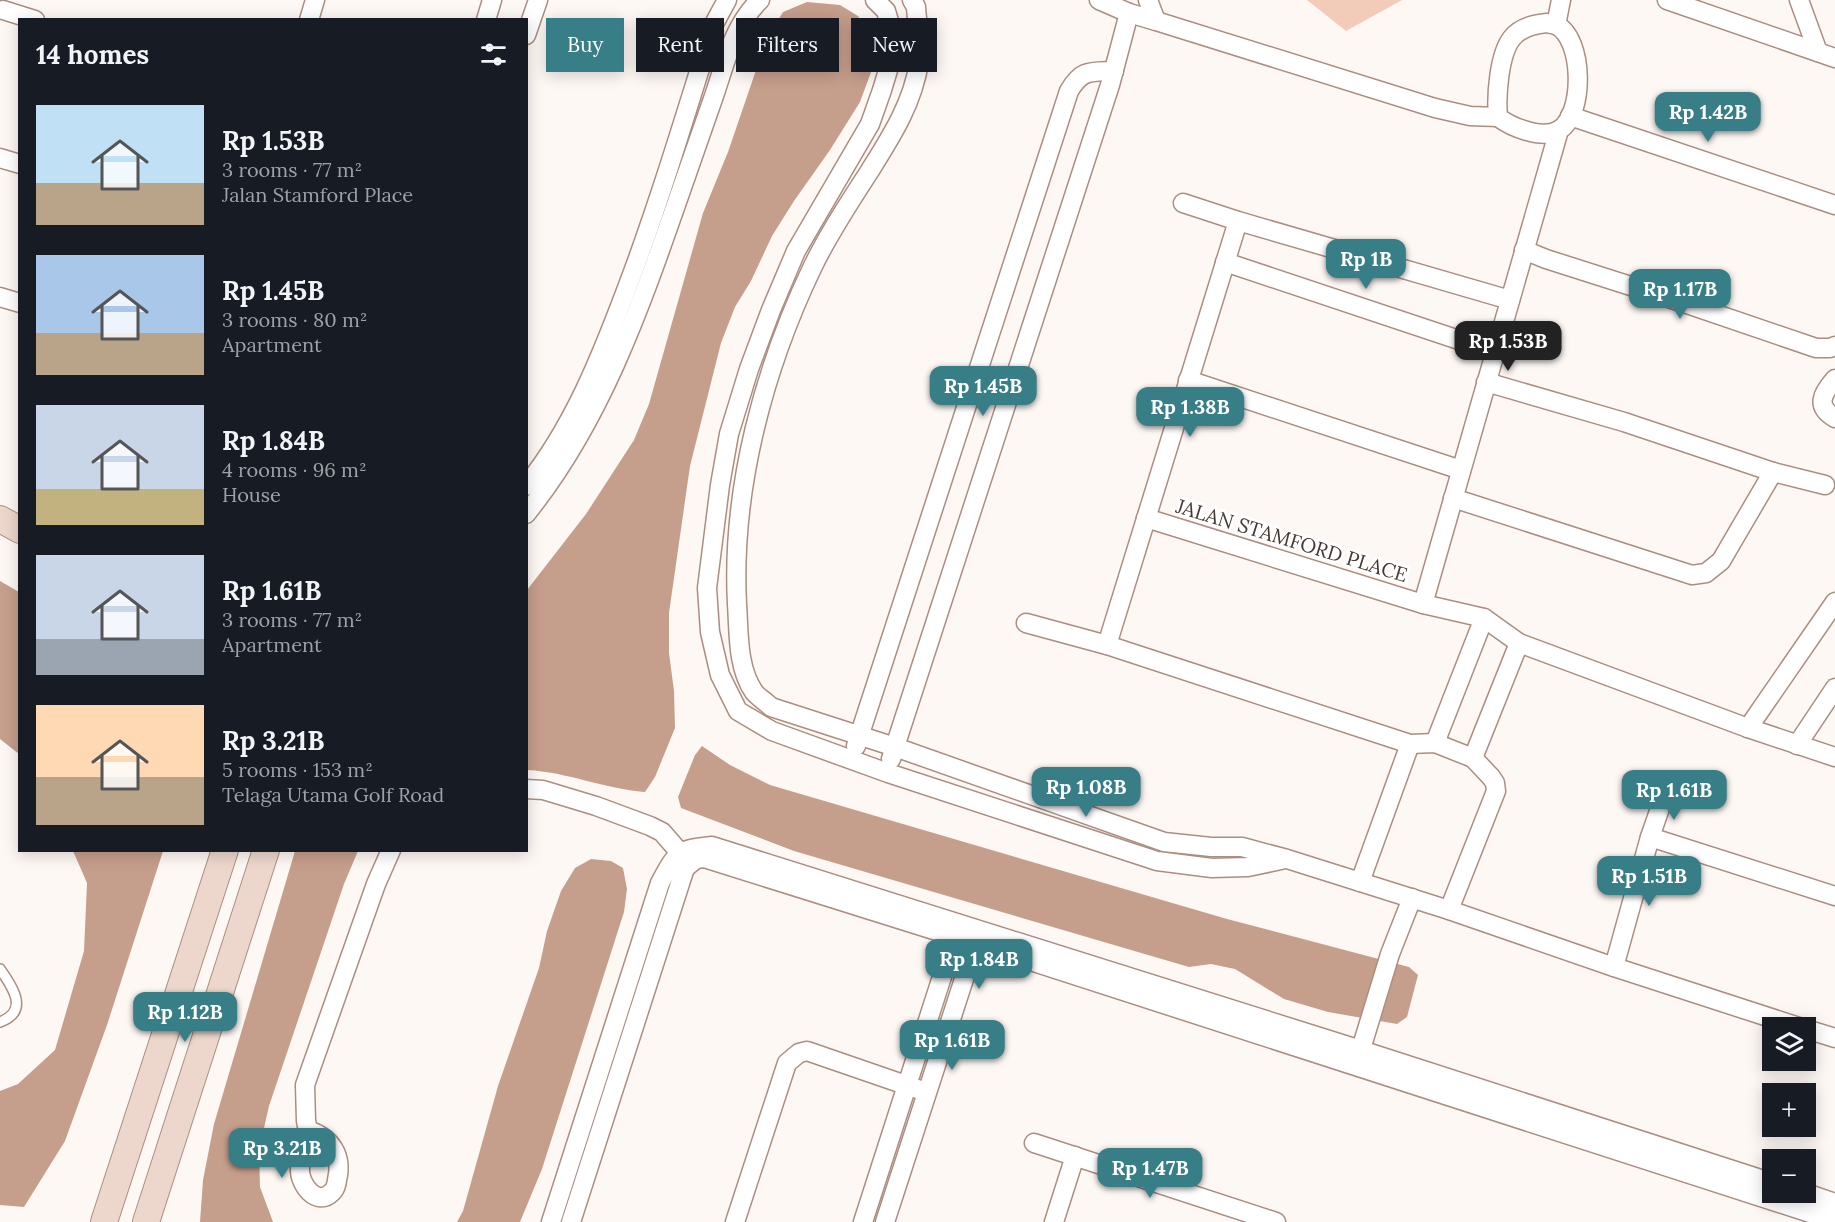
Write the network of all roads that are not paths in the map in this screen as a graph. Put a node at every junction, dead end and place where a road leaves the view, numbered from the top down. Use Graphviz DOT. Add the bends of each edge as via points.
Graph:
graph roads {
  1 [pos="315,0"];
  2 [pos="492,0"];
  3 [pos="538,0"];
  4 [pos="727,0"];
  5 [pos="760,0"];
  6 [pos="875,0"];
  7 [pos="912,0"];
  8 [pos="1099,0"];
  9 [pos="1149,0"];
  10 [pos="1561,0"];
  11 [pos="1667,0"];
  12 [pos="1799,0"];
  13 [pos="4,8"];
  14 [pos="1129,13"];
  15 [pos="30,18"];
  16 [pos="310,18"];
  17 [pos="487,18"];
  18 [pos="1156,21"];
  19 [pos="1556,25"];
  20 [pos="528,29"];
  21 [pos="1826,55"];
  22 [pos="1114,70"];
  23 [pos="1498,117"];
  24 [pos="1565,123"];
  25 [pos="0,158"];
  26 [pos="18,163"];
  27 [pos="1183,203"];
  28 [pos="1835,205"];
  29 [pos="1238,220"];
  30 [pos="1524,250"];
  31 [pos="1225,262"];
  32 [pos="1510,300"];
  33 [pos="1835,346"];
  34 [pos="1495,352"];
  35 [pos="1835,379"];
  36 [pos="1188,380"];
  37 [pos="1486,382"];
  38 [pos="1835,418"];
  39 [pos="1461,470"];
  40 [pos="1773,472"];
  41 [pos="528,483"];
  42 [pos="1825,485"];
  43 [pos="1453,498"];
  44 [pos="528,512"];
  45 [pos="1146,518"];
  46 [pos="0,519"];
  47 [pos="18,529"];
  48 [pos="1835,602"];
  49 [pos="1423,604"];
  50 [pos="1484,618"];
  51 [pos="1026,623"];
  52 [pos="1519,643"];
  53 [pos="1107,645"];
  54 [pos="1835,688"];
  55 [pos="1748,728"];
  56 [pos="860,736"];
  57 [pos="1435,743"];
  58 [pos="1410,744"];
  59 [pos="1797,745"];
  60 [pos="895,747"];
  61 [pos="1835,757"];
  62 [pos="1473,758"];
  63 [pos="851,759"];
  64 [pos="888,773"];
  65 [pos="528,789"];
  66 [pos="1665,794"];
  67 [pos="1650,837"];
  68 [pos="224,852"];
  69 [pos="265,852"];
  70 [pos="390,852"];
  71 [pos="685,858"];
  72 [pos="1287,859"];
  73 [pos="1360,882"];
  74 [pos="1835,896"];
  75 [pos="1412,898"];
  76 [pos="1449,910"];
  77 [pos="957,929"];
  78 [pos="978,936"];
  79 [pos="1614,967"];
  80 [pos="0,969"];
  81 [pos="1770,1017"];
  82 [pos="0,1022"];
  83 [pos="1816,1032"];
  84 [pos="1835,1038"];
  85 [pos="1359,1058"];
  86 [pos="907,1087"];
  87 [pos="926,1092"];
  88 [pos="308,1130"];
  89 [pos="1034,1143"];
  90 [pos="1075,1156"];
  91 [pos="1762,1180"];
  92 [pos="1816,1196"];
  93 [pos="1835,1203"];
  94 [pos="1835,1221"];
  95 [pos="104,1222"];
  96 [pos="146,1222"];
  97 [pos="551,1222"];
  98 [pos="571,1222"];
  99 [pos="735,1222"];
  100 [pos="862,1222"];
  101 [pos="885,1222"];
  102 [pos="1054,1222"];
  103 [pos="1276,1222"];
  1 -- 16 [label="street"];
  2 -- 17 [label="street"];
  3 -- 20 [label="street"];
  4 -- 41 [label="street" via="714,24 649,229 608,341 567,425"];
  5 -- 44 [label="street" via="736,31 662,245 608,382 582,433"];
  6 -- 63 [label="street" via="886,11 892,31 892,57 870,124 796,251 753,359 729,434 707,588 710,632 720,675 738,711 772,731"];
  7 -- 56 [label="street" via="920,60 913,92 897,127 814,265 792,315 770,372 742,490 736,578 739,630 743,667 755,693 771,706"];
  8 -- 14 [label="street"];
  9 -- 18 [label="street"];
  10 -- 19 [label="street"];
  11 -- 21 [label="street"];
  12 -- 21 [label="street"];
  13 -- 15 [label="street"];
  14 -- 18 [label="street"];
  14 -- 22 [label="street"];
  18 -- 23 [label="street" via="1435,108"];
  19 -- 23 [label="street" via="1538,24 1513,37 1505,53 1498,87"];
  19 -- 24 [label="street, JALAN STAMFORD PLACE" via="1570,42 1578,73 1576,101"];
  22 -- 56 [label="street" via="1084,73 1069,91"];
  22 -- 60 [label="street"];
  23 -- 24 [label="street" via="1537,134 1549,133"];
  24 -- 28 [label="street"];
  24 -- 30 [label="street, JALAN STAMFORD PLACE"];
  25 -- 26 [label="street"];
  27 -- 29 [label="street"];
  29 -- 31 [label="street, JALAN STAMFORD PLACE"];
  29 -- 32 [label="street"];
  30 -- 32 [label="street, JALAN STAMFORD PLACE"];
  30 -- 33 [label="street" via="1816,348"];
  31 -- 34 [label="street"];
  31 -- 36 [label="street, JALAN STAMFORD PLACE"];
  32 -- 34 [label="street, JALAN STAMFORD PLACE"];
  34 -- 37 [label="street, JALAN STAMFORD PLACE"];
  35 -- 38 [label="street" via="1823,395 1823,403 1826,413"];
  36 -- 39 [label="street"];
  36 -- 45 [label="street, JALAN STAMFORD PLACE"];
  37 -- 39 [label="street, JALAN STAMFORD PLACE"];
  37 -- 40 [label="street" via="1624,422"];
  39 -- 43 [label="street, JALAN STAMFORD PLACE"];
  40 -- 42 [label="street"];
  40 -- 43 [label="street" via="1720,561 1706,573 1692,575"];
  43 -- 49 [label="street, JALAN STAMFORD PLACE"];
  45 -- 49 [label="street, JALAN STAMFORD PLACE"];
  45 -- 53 [label="street, JALAN STAMFORD PLACE"];
  46 -- 47 [label="main road"];
  48 -- 55 [label="street"];
  49 -- 50 [label="street"];
  50 -- 52 [label="street"];
  50 -- 57 [label="street"];
  51 -- 53 [label="street"];
  52 -- 55 [label="street"];
  52 -- 62 [label="street"];
  53 -- 58 [label="street"];
  54 -- 59 [label="street"];
  55 -- 59 [label="street"];
  56 -- 60 [label="street"];
  56 -- 63 [label="street"];
  57 -- 58 [label="street"];
  57 -- 62 [label="street"];
  58 -- 73 [label="street"];
  59 -- 61 [label="street"];
  60 -- 64 [label="street"];
  60 -- 72 [label="street" via="1164,842 1242,847"];
  62 -- 76 [label="street" via="1491,777 1496,791"];
  63 -- 64 [label="street"];
  64 -- 72 [label="street" via="1157,861 1212,868 1248,867"];
  65 -- 71 [label="street" via="543,790 650,825 662,832"];
  66 -- 67 [label="street"];
  67 -- 74 [label="street"];
  67 -- 79 [label="street"];
  68 -- 95 [label="main road"];
  69 -- 96 [label="main road"];
  70 -- 88 [label="street" via="305,1086"];
  71 -- 77 [label="street" via="704,858"];
  71 -- 97 [label="street" via="671,862 660,883"];
  71 -- 98 [label="street"];
  72 -- 73 [label="street"];
  73 -- 75 [label="street"];
  75 -- 76 [label="street"];
  75 -- 85 [label="street" via="1393,945"];
  76 -- 79 [label="street"];
  77 -- 78 [label="street"];
  77 -- 86 [label="street"];
  78 -- 85 [label="street"];
  78 -- 87 [label="street"];
  79 -- 81 [label="street"];
  80 -- 82 [label="lane" via="16,995 17,1005 11,1016"];
  83 -- 84 [label="street"];
  85 -- 91 [label="street"];
  85 -- 94 [label="street"];
  86 -- 87 [label="street"];
  86 -- 99 [label="street" via="807,1051 793,1057 786,1063"];
  86 -- 100 [label="street"];
  87 -- 101 [label="street"];
  89 -- 90 [label="street"];
  90 -- 102 [label="street"];
  90 -- 103 [label="street"];
  92 -- 93 [label="street"];
}
